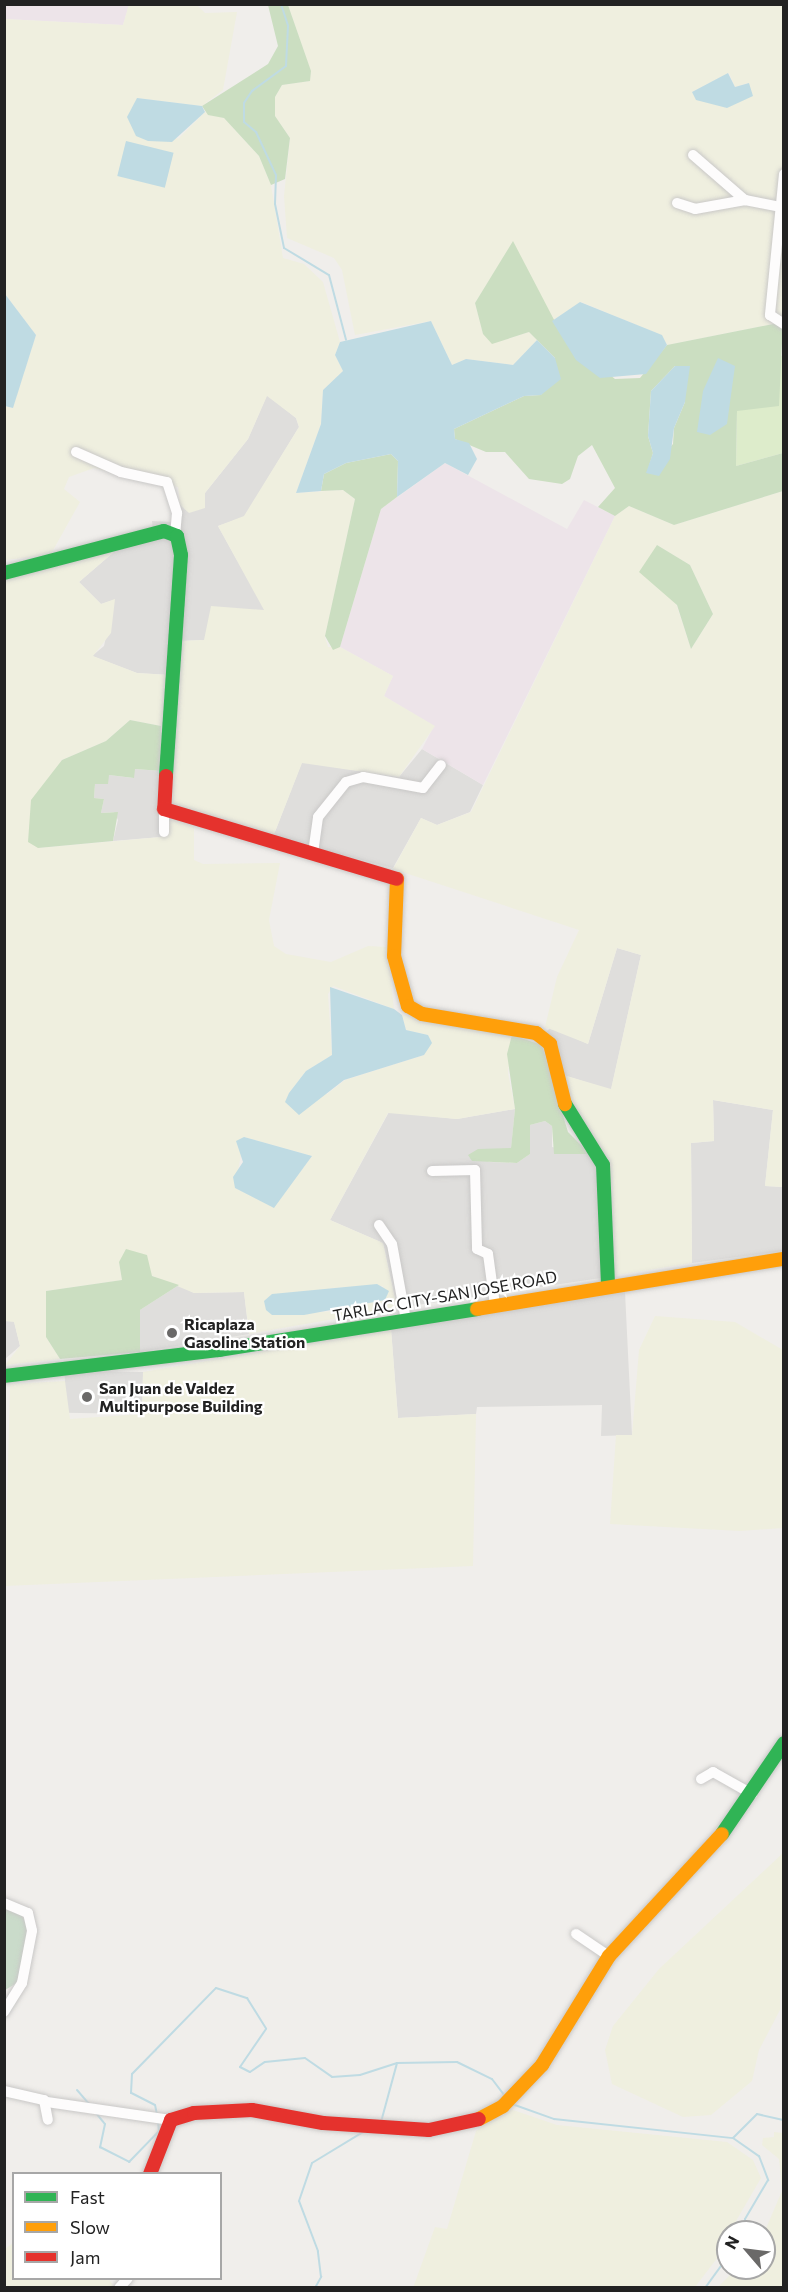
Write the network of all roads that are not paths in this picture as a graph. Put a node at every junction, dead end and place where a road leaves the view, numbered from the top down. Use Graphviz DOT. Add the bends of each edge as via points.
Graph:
graph roads {
  1 [pos="693,155"];
  2 [pos="783,174"];
  3 [pos="745,200"];
  4 [pos="677,203"];
  5 [pos="777,206"];
  6 [pos="783,324"];
  7 [pos="76,452"];
  8 [pos="175,534"];
  9 [pos="4,573"];
  10 [pos="441,765"];
  11 [pos="164,809"];
  12 [pos="164,832"];
  13 [pos="314,853"];
  14 [pos="432,1171"];
  15 [pos="379,1225"];
  16 [pos="783,1259"];
  17 [pos="608,1286"];
  18 [pos="495,1305"];
  19 [pos="406,1320"];
  20 [pos="4,1376"];
  21 [pos="783,1743"];
  22 [pos="701,1779"];
  23 [pos="752,1794"];
  24 [pos="4,1903"];
  25 [pos="576,1934"];
  26 [pos="609,1956"];
  27 [pos="4,2012"];
  28 [pos="4,2091"];
  29 [pos="47,2102"];
  30 [pos="48,2120"];
  31 [pos="171,2120"];
  32 [pos="151,2172"];
  1 -- 3 [label="street"];
  2 -- 5 [label="street"];
  3 -- 4 [label="street" via="695,209"];
  3 -- 5 [label="street"];
  5 -- 6 [label="street" via="770,315"];
  7 -- 8 [label="street" via="121,472 167,482 177,513"];
  8 -- 9 [label="street" via="161,532"];
  8 -- 11 [label="street" via="181,555"];
  10 -- 13 [label="street" via="421,788 363,777 346,782 318,817"];
  11 -- 12 [label="street"];
  11 -- 13 [label="street"];
  13 -- 17 [label="street" via="395,875 400,888 394,956 400,991 412,1010 536,1032 548,1040 562,1099 603,1165"];
  14 -- 18 [label="street" via="475,1170 477,1249 488,1254"];
  15 -- 19 [label="street" via="392,1244"];
  16 -- 17 [label="street, TARLAC CITY-SAN JOSE ROAD"];
  17 -- 18 [label="street, TARLAC CITY-SAN JOSE ROAD"];
  18 -- 19 [label="street, TARLAC CITY-SAN JOSE ROAD"];
  19 -- 20 [label="street, TARLAC CITY-SAN JOSE ROAD" via="89,1369"];
  21 -- 23 [label="street"];
  22 -- 23 [label="street" via="713,1772"];
  23 -- 26 [label="street"];
  24 -- 27 [label="street" via="28,1913 32,1931 22,1983"];
  25 -- 26 [label="street"];
  26 -- 31 [label="street" via="542,2065 503,2106 468,2125 376,2128 252,2110"];
  28 -- 29 [label="street"];
  29 -- 30 [label="street"];
  29 -- 31 [label="street"];
  31 -- 32 [label="street"];
}
